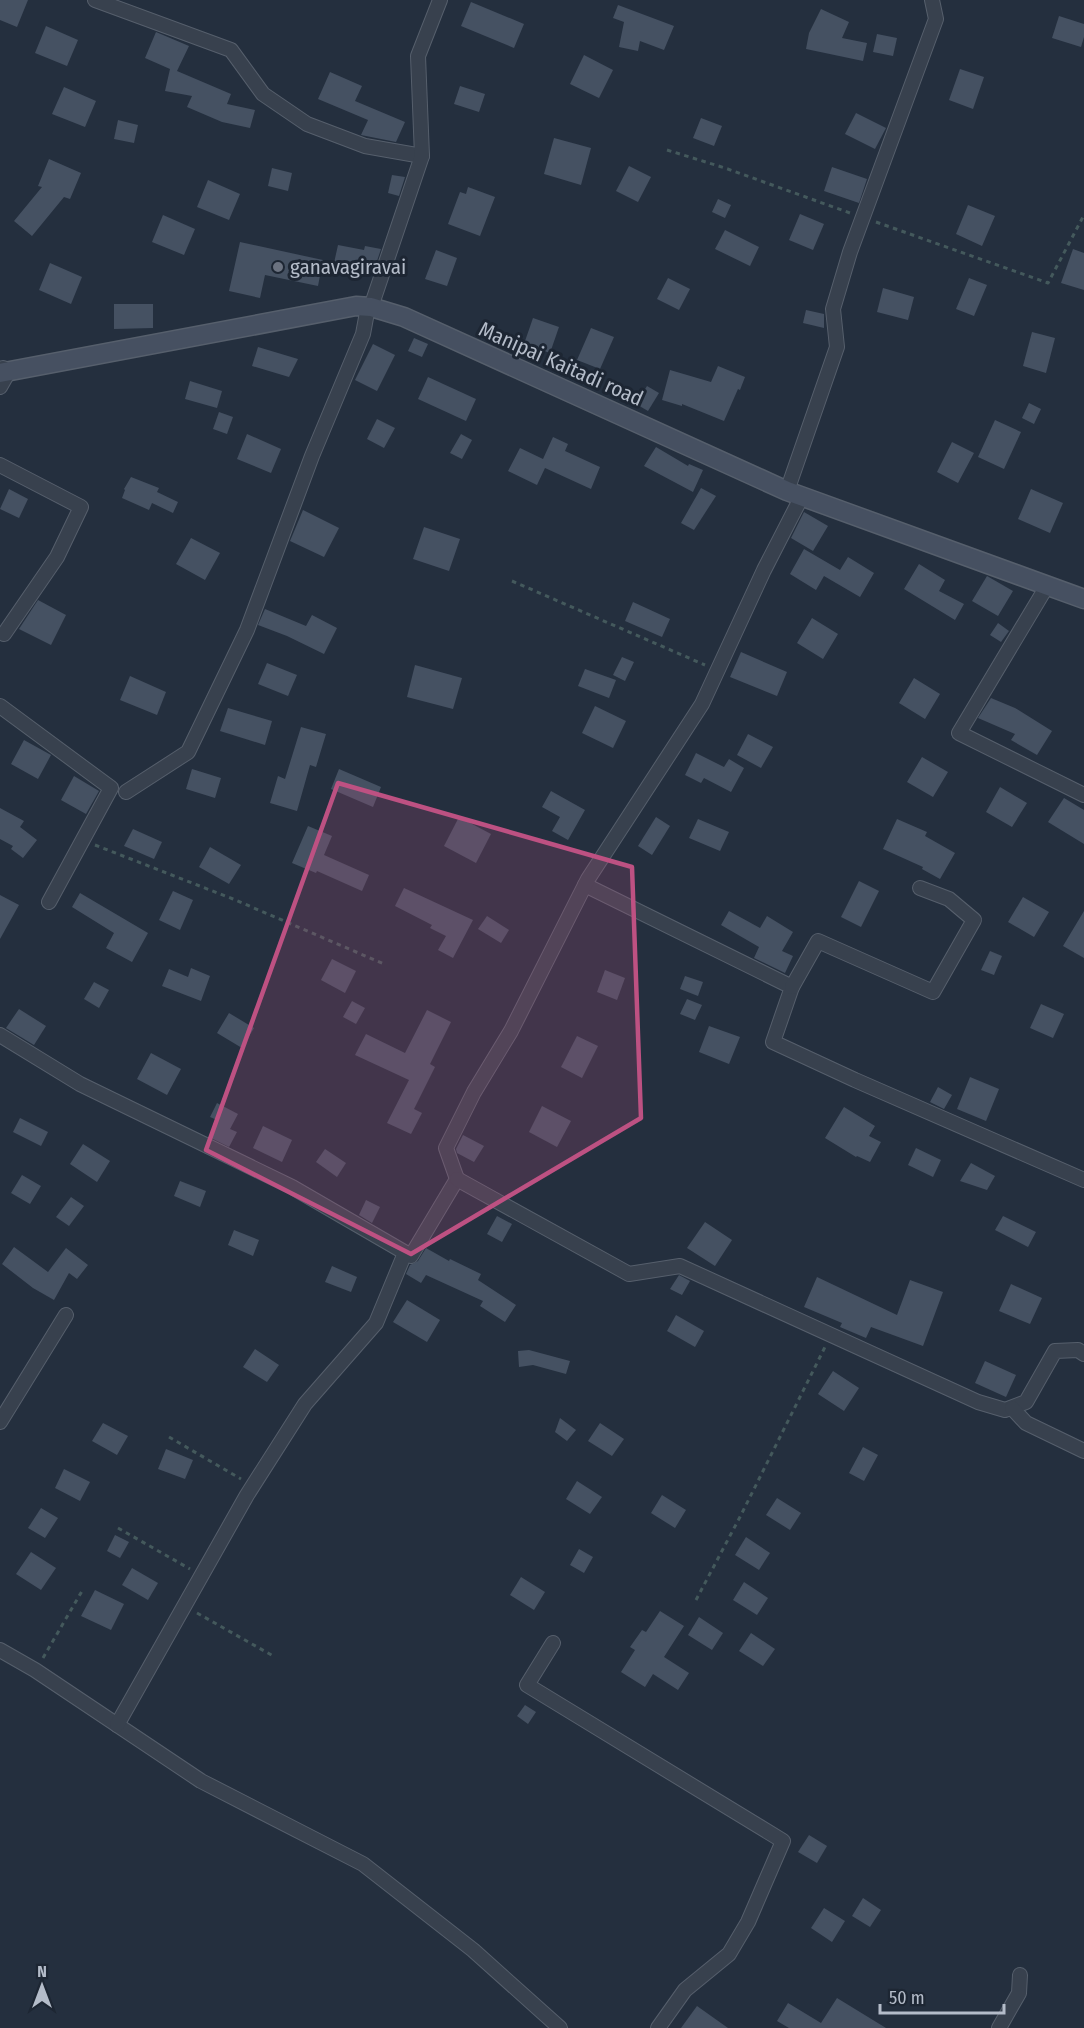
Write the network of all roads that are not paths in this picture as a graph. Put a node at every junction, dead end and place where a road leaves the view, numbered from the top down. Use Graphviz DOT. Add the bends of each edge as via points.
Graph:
graph roads {
  1 [pos="95,0"];
  2 [pos="440,0"];
  3 [pos="932,0"];
  4 [pos="422,156"];
  5 [pos="370,307"];
  6 [pos="2,374"];
  7 [pos="0,465"];
  8 [pos="795,494"];
  9 [pos="1047,586"];
  10 [pos="1084,599"];
  11 [pos="4,634"];
  12 [pos="0,706"];
  13 [pos="126,792"];
  14 [pos="1084,795"];
  15 [pos="585,885"];
  16 [pos="920,888"];
  17 [pos="49,902"];
  18 [pos="792,987"];
  19 [pos="0,1035"];
  20 [pos="457,1179"];
  21 [pos="1084,1180"];
  22 [pos="405,1253"];
  23 [pos="66,1316"];
  24 [pos="1084,1354"];
  25 [pos="1012,1408"];
  26 [pos="0,1422"];
  27 [pos="1084,1451"];
  28 [pos="553,1643"];
  29 [pos="0,1650"];
  30 [pos="117,1725"];
  31 [pos="1020,1975"];
  32 [pos="560,2028"];
  33 [pos="658,2028"];
  34 [pos="999,2028"];
  1 -- 4 [label="street" via="231,50 263,94 307,124 366,146"];
  2 -- 4 [label="street" via="418,56"];
  3 -- 8 [label="street" via="936,19 850,252 833,309 837,347"];
  4 -- 5 [label="street"];
  5 -- 6 [label="main road, Manipai Kaitadi road" via="356,306"];
  5 -- 8 [label="main road, Manipai Kaitadi road" via="404,317"];
  5 -- 13 [label="street" via="363,334 247,630 188,752"];
  7 -- 11 [label="street" via="81,507 57,557"];
  8 -- 9 [label="main road, Manipai Kaitadi road"];
  8 -- 15 [label="street" via="702,704"];
  9 -- 10 [label="main road, Manipai Kaitadi road"];
  9 -- 14 [label="street" via="959,733"];
  12 -- 17 [label="street" via="111,788"];
  15 -- 18 [label="street"];
  15 -- 20 [label="street" via="446,1148"];
  16 -- 18 [label="street" via="949,899 974,920 933,992 818,941"];
  18 -- 21 [label="street" via="773,1042"];
  19 -- 22 [label="street" via="80,1084 292,1187"];
  20 -- 22 [label="street" via="411,1256"];
  20 -- 25 [label="street" via="629,1274 680,1266 978,1402 1005,1410"];
  22 -- 30 [label="street" via="376,1323 305,1404 253,1486"];
  23 -- 26 [label="street"];
  24 -- 25 [label="street" via="1078,1350 1055,1351 1026,1402"];
  25 -- 27 [label="street" via="1026,1423"];
  28 -- 33 [label="street" via="527,1685 783,1841 748,1923 729,1954 685,1990"];
  29 -- 30 [label="street"];
  30 -- 32 [label="street" via="201,1781 363,1864 473,1950"];
  31 -- 34 [label="street" via="1019,1993"];
}
